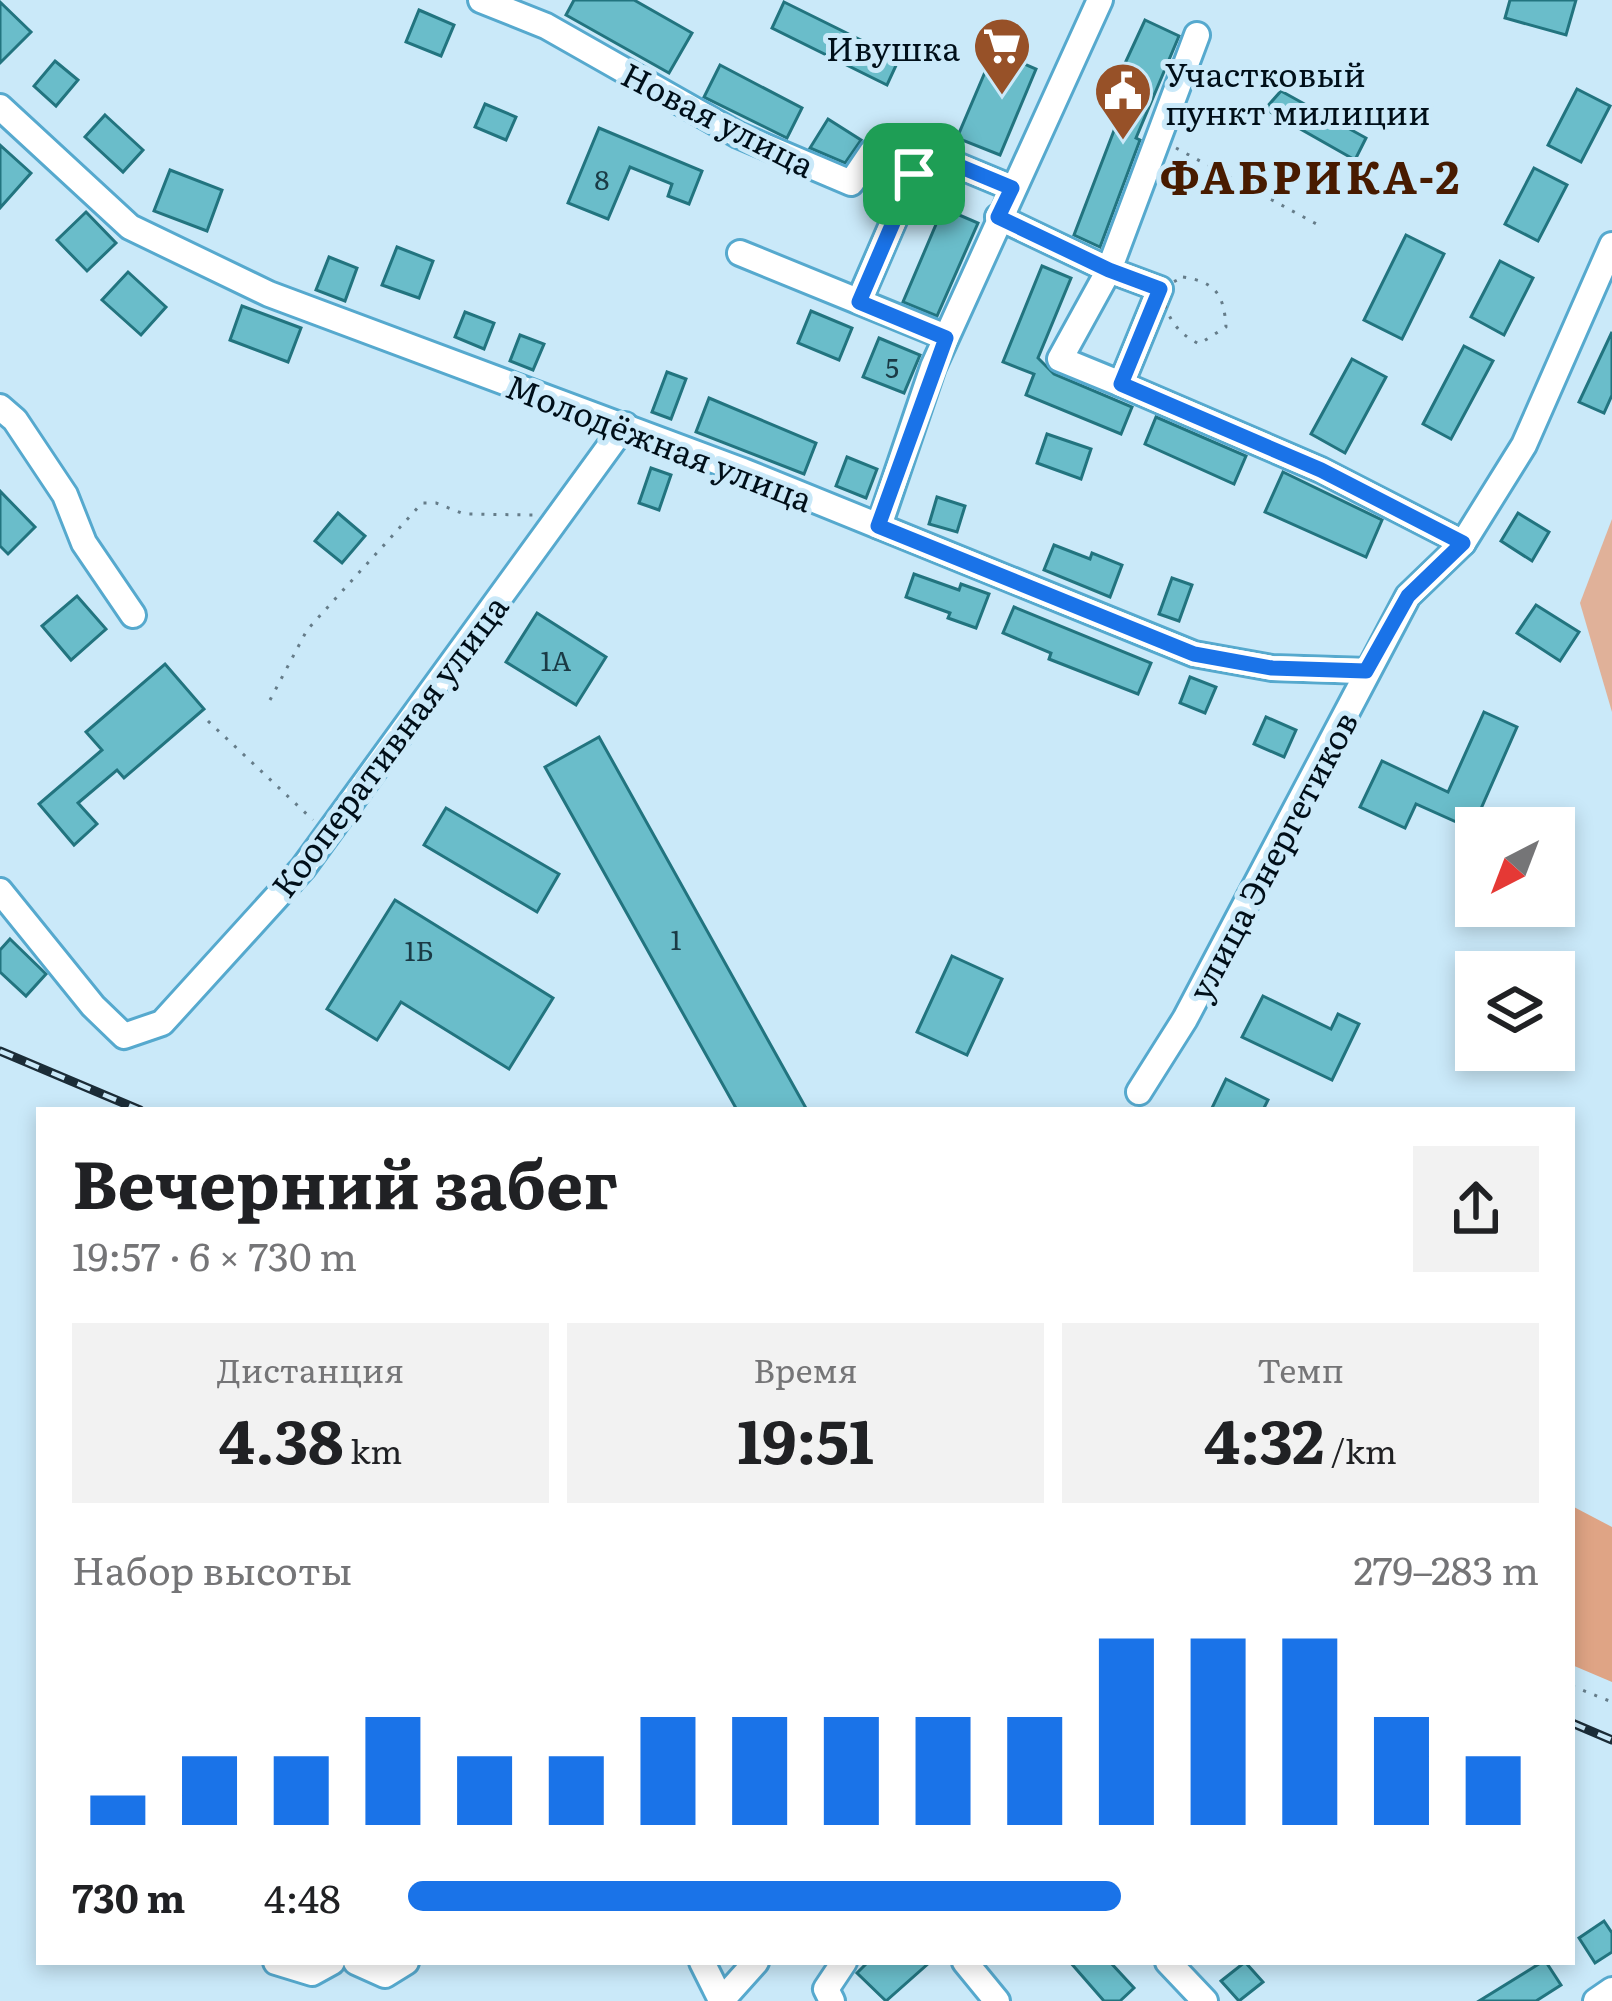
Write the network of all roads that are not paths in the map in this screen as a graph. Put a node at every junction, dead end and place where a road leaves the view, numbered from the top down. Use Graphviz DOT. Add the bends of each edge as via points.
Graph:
graph roads {
  1 [pos="481,0"];
  2 [pos="1100,0"];
  3 [pos="1197,35"];
  4 [pos="0,107"];
  5 [pos="914,174"];
  6 [pos="1012,188"];
  7 [pos="998,217"];
  8 [pos="1612,245"];
  9 [pos="740,253"];
  10 [pos="1109,270"];
  11 [pos="859,302"];
  12 [pos="946,338"];
  13 [pos="1121,384"];
  14 [pos="0,407"];
  15 [pos="625,425"];
  16 [pos="878,526"];
  17 [pos="1463,543"];
  18 [pos="133,615"];
  19 [pos="1366,671"];
  20 [pos="0,891"];
  21 [pos="1139,1093"];
  22 [pos="286,1965"];
  23 [pos="327,1965"];
  24 [pos="363,1965"];
  25 [pos="401,1965"];
  26 [pos="703,1965"];
  27 [pos="753,1965"];
  28 [pos="842,1965"];
  29 [pos="967,1965"];
  30 [pos="1171,1965"];
  31 [pos="1612,1990"];
  32 [pos="721,2001"];
  33 [pos="832,2001"];
  34 [pos="997,2001"];
  35 [pos="1205,2001"];
  36 [pos="1596,2001"];
  1 -- 5 [label="street, Новая улица" via="546,26 738,135 850,183 872,152"];
  2 -- 6 [label="street"];
  3 -- 10 [label="street"];
  4 -- 15 [label="street, Молодёжная улица" via="130,227 269,294"];
  5 -- 6 [label="street, Новая улица" via="947,161"];
  5 -- 11 [label="street"];
  6 -- 7 [label="street"];
  7 -- 10 [label="street"];
  7 -- 12 [label="street"];
  8 -- 17 [label="street, улица Энергетиков" via="1524,445"];
  9 -- 11 [label="street"];
  10 -- 13 [label="street" via="1160,289"];
  10 -- 13 [label="street" via="1060,359"];
  11 -- 12 [label="street"];
  12 -- 16 [label="street"];
  13 -- 17 [label="street" via="1321,470"];
  14 -- 18 [label="street" via="65,495 84,542"];
  15 -- 16 [label="street, Молодёжная улица"];
  15 -- 20 [label="street, Кооперативная улица" via="303,868 162,1023 124,1036"];
  16 -- 19 [label="street, Молодёжная улица" via="1194,654 1272,668"];
  17 -- 19 [label="street, улица Энергетиков" via="1408,596"];
  19 -- 21 [label="street, улица Энергетиков"];
  22 -- 23 [label="street" via="312,1973"];
  24 -- 25 [label="street" via="385,1975"];
  26 -- 32 [label="street"];
  27 -- 32 [label="street"];
  28 -- 33 [label="street" via="826,1989"];
  29 -- 34 [label="street"];
  30 -- 35 [label="street"];
  31 -- 36 [label="street"];
}
